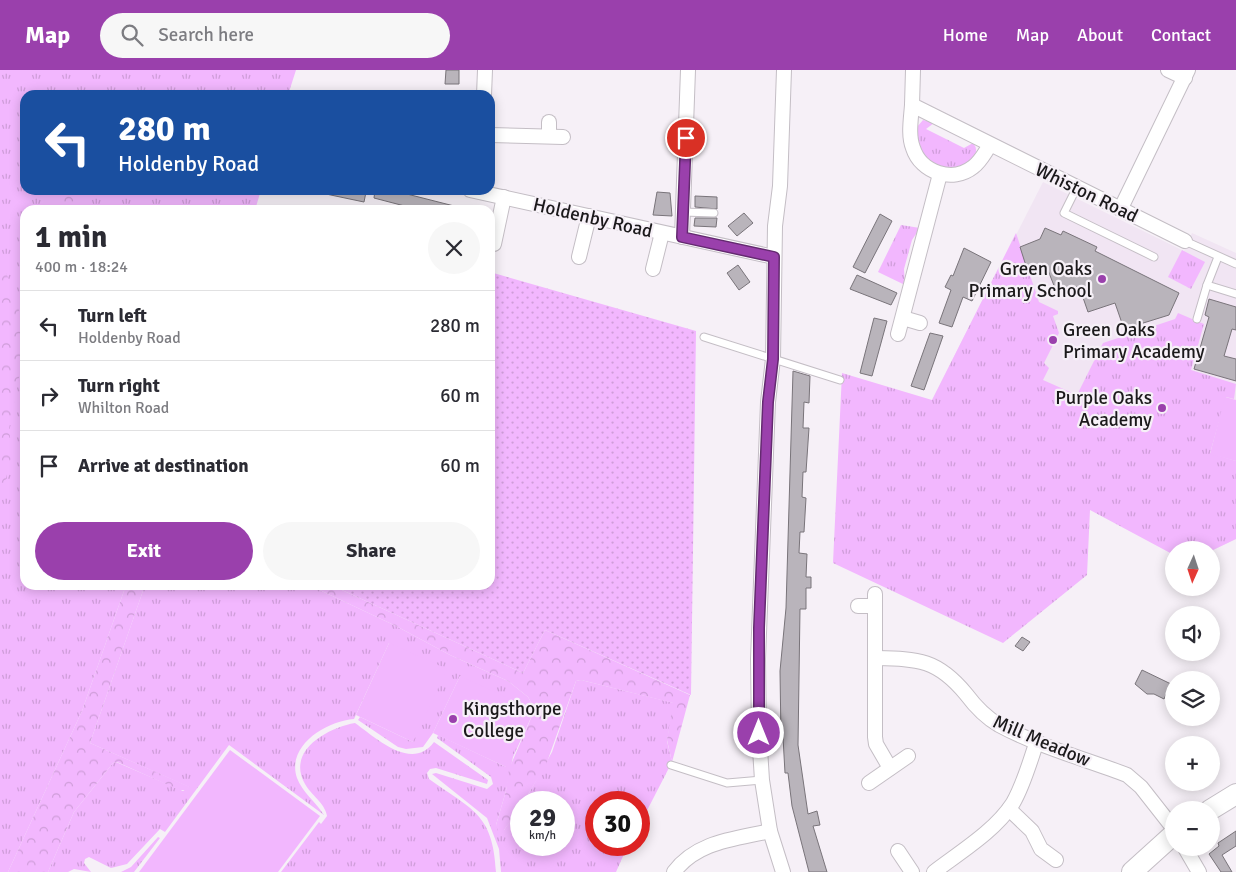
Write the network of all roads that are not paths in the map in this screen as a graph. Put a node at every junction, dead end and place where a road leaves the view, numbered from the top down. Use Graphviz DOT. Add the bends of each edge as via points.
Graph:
graph roads {
  1 [pos="485,70"];
  2 [pos="688,70"];
  3 [pos="784,70"];
  4 [pos="913,70"];
  5 [pos="1168,70"];
  6 [pos="1186,74"];
  7 [pos="484,90"];
  8 [pos="912,105"];
  9 [pos="549,122"];
  10 [pos="495,135"];
  11 [pos="549,136"];
  12 [pos="563,136"];
  13 [pos="990,145"];
  14 [pos="940,174"];
  15 [pos="1077,187"];
  16 [pos="492,195"];
  17 [pos="504,198"];
  18 [pos="1121,208"];
  19 [pos="683,212"];
  20 [pos="714,212"];
  21 [pos="589,216"];
  22 [pos="662,232"];
  23 [pos="682,237"];
  24 [pos="495,239"];
  25 [pos="1185,241"];
  26 [pos="579,257"];
  27 [pos="774,257"];
  28 [pos="1154,257"];
  29 [pos="1218,257"];
  30 [pos="1236,264"];
  31 [pos="652,269"];
  32 [pos="1206,285"];
  33 [pos="1236,294"];
  34 [pos="903,318"];
  35 [pos="1197,319"];
  36 [pos="920,322"];
  37 [pos="898,334"];
  38 [pos="704,337"];
  39 [pos="773,359"];
  40 [pos="840,380"];
  41 [pos="858,606"];
  42 [pos="876,658"];
  43 [pos="1037,741"];
  44 [pos="908,756"];
  45 [pos="671,765"];
  46 [pos="890,768"];
  47 [pos="762,780"];
  48 [pos="869,783"];
  49 [pos="1236,794"];
  50 [pos="1220,804"];
  51 [pos="1009,809"];
  52 [pos="1165,819"];
  53 [pos="770,831"];
  54 [pos="1165,842"];
  55 [pos="898,851"];
  56 [pos="1190,856"];
  57 [pos="1056,860"];
  58 [pos="674,872"];
  59 [pos="783,872"];
  60 [pos="912,872"];
  61 [pos="934,872"];
  62 [pos="1132,872"];
  63 [pos="1199,872"];
  1 -- 7 [label="street"];
  2 -- 19 [label="street"];
  3 -- 27 [label="street"];
  4 -- 8 [label="street"];
  5 -- 6 [label="street"];
  6 -- 18 [label="street"];
  8 -- 13 [label="street, Whiston Road"];
  8 -- 14 [label="street" via="910,136 913,149 923,165"];
  9 -- 11 [label="street"];
  10 -- 11 [label="street"];
  11 -- 12 [label="street"];
  13 -- 14 [label="street" via="968,170"];
  13 -- 15 [label="street, Whiston Road"];
  14 -- 34 [label="street"];
  15 -- 18 [label="street, Whiston Road"];
  15 -- 28 [label="lane" via="1064,213"];
  16 -- 17 [label="street, Holdenby Road"];
  17 -- 21 [label="street, Holdenby Road"];
  17 -- 24 [label="street"];
  18 -- 25 [label="street, Whiston Road"];
  19 -- 20 [label="lane"];
  19 -- 23 [label="street"];
  21 -- 22 [label="street, Holdenby Road"];
  21 -- 26 [label="street"];
  22 -- 23 [label="street, Holdenby Road"];
  22 -- 31 [label="street"];
  23 -- 27 [label="street, Holdenby Road"];
  25 -- 29 [label="lane"];
  27 -- 39 [label="street"];
  29 -- 30 [label="lane"];
  29 -- 32 [label="lane"];
  32 -- 33 [label="lane"];
  32 -- 35 [label="lane"];
  34 -- 36 [label="street"];
  34 -- 37 [label="street"];
  38 -- 39 [label="lane"];
  39 -- 40 [label="lane"];
  39 -- 47 [label="street" via="768,402 759,636"];
  41 -- 42 [label="street" via="875,600"];
  42 -- 43 [label="street, Mill Meadow" via="916,659 931,663 945,671 988,718"];
  42 -- 46 [label="street" via="874,737"];
  43 -- 51 [label="street"];
  43 -- 52 [label="street, Mill Meadow" via="1134,780"];
  44 -- 46 [label="street"];
  45 -- 47 [label="lane" via="727,784"];
  46 -- 48 [label="street"];
  47 -- 53 [label="street"];
  49 -- 50 [label="street"];
  51 -- 57 [label="street" via="1032,831 1040,849"];
  51 -- 61 [label="street"];
  53 -- 58 [label="street" via="708,846 690,856"];
  53 -- 59 [label="street"];
  54 -- 62 [label="street"];
  55 -- 60 [label="street"];
  56 -- 63 [label="street"];
}
